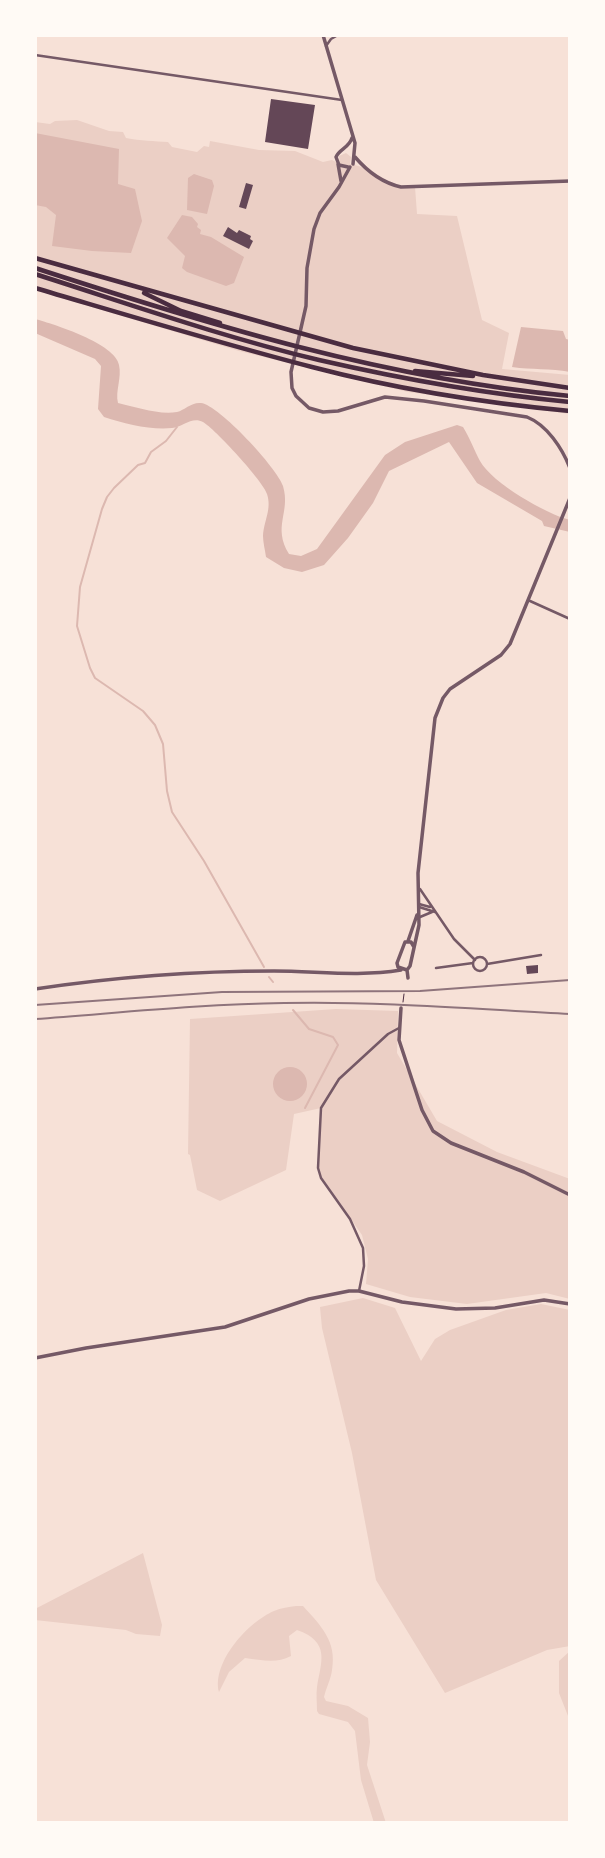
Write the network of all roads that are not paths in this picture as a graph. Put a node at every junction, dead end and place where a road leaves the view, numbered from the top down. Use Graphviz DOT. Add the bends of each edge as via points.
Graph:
graph roads {
  1 [pos="338,35"];
  2 [pos="324,36"];
  3 [pos="326,46"];
  4 [pos="35,55"];
  5 [pos="342,100"];
  6 [pos="352,136"];
  7 [pos="343,149"];
  8 [pos="354,156"];
  9 [pos="338,164"];
  10 [pos="351,166"];
  11 [pos="364,167"];
  12 [pos="570,181"];
  13 [pos="341,183"];
  14 [pos="35,258"];
  15 [pos="35,268"];
  16 [pos="35,275"];
  17 [pos="115,283"];
  18 [pos="35,288"];
  19 [pos="243,334"];
  20 [pos="383,367"];
  21 [pos="535,383"];
  22 [pos="570,388"];
  23 [pos="570,397"];
  24 [pos="570,402"];
  25 [pos="570,411"];
  26 [pos="570,468"];
  27 [pos="570,498"];
  28 [pos="530,601"];
  29 [pos="570,618"];
  30 [pos="418,886"];
  31 [pos="419,907"];
  32 [pos="435,912"];
  33 [pos="419,916"];
  34 [pos="408,941"];
  35 [pos="414,949"];
  36 [pos="541,955"];
  37 [pos="397,962"];
  38 [pos="474,962"];
  39 [pos="487,964"];
  40 [pos="436,968"];
  41 [pos="404,970"];
  42 [pos="385,972"];
  43 [pos="408,978"];
  44 [pos="35,989"];
  45 [pos="401,1008"];
  46 [pos="399,1028"];
  47 [pos="570,1195"];
  48 [pos="359,1291"];
  49 [pos="570,1304"];
  50 [pos="35,1358"];
  1 -- 3 [label="street"];
  2 -- 3 [label="street"];
  3 -- 5 [label="street"];
  4 -- 5 [label="street"];
  5 -- 6 [label="street"];
  6 -- 7 [label="street"];
  6 -- 8 [label="street"];
  7 -- 8 [label="street"];
  7 -- 9 [label="street" via="337,155"];
  8 -- 10 [label="street"];
  8 -- 11 [label="street"];
  9 -- 10 [label="street"];
  9 -- 13 [label="street"];
  10 -- 11 [label="street"];
  10 -- 13 [label="street"];
  11 -- 12 [label="street" via="401,187"];
  13 -- 26 [label="street" via="314,229 306,306 291,372 299,401 319,412 385,397 527,417 548,432"];
  14 -- 17 [label="highway"];
  15 -- 19 [label="highway"];
  16 -- 24 [label="highway" via="317,359 420,381"];
  17 -- 19 [label="highway"];
  17 -- 21 [label="highway" via="353,348"];
  18 -- 25 [label="highway" via="315,368 453,396"];
  19 -- 20 [label="highway"];
  20 -- 21 [label="highway"];
  20 -- 23 [label="highway"];
  21 -- 22 [label="highway"];
  27 -- 28 [label="street"];
  28 -- 29 [label="street"];
  28 -- 30 [label="street" via="508,648 450,689 437,710"];
  30 -- 31 [label="street"];
  30 -- 32 [label="street"];
  31 -- 32 [label="street" via="429,906"];
  31 -- 33 [label="street"];
  31 -- 34 [label="street"];
  32 -- 33 [label="street"];
  32 -- 38 [label="street"];
  33 -- 35 [label="street"];
  34 -- 35 [label="street"];
  34 -- 37 [label="street"];
  35 -- 41 [label="street" via="411,966"];
  36 -- 39 [label="street"];
  37 -- 41 [label="street"];
  37 -- 42 [label="street"];
  38 -- 39 [label="street" via="481,958"];
  38 -- 39 [label="street" via="475,970 480,971"];
  38 -- 40 [label="street"];
  41 -- 42 [label="street"];
  41 -- 43 [label="street"];
  42 -- 44 [label="street" via="144,974"];
  45 -- 46 [label="street"];
  46 -- 47 [label="street" via="422,1110 435,1134"];
  46 -- 48 [label="street" via="339,1079 321,1108 317,1168 363,1248 365,1266"];
  48 -- 49 [label="street" via="456,1308 495,1308 544,1300"];
  48 -- 50 [label="street" via="309,1299 225,1327"];
}
